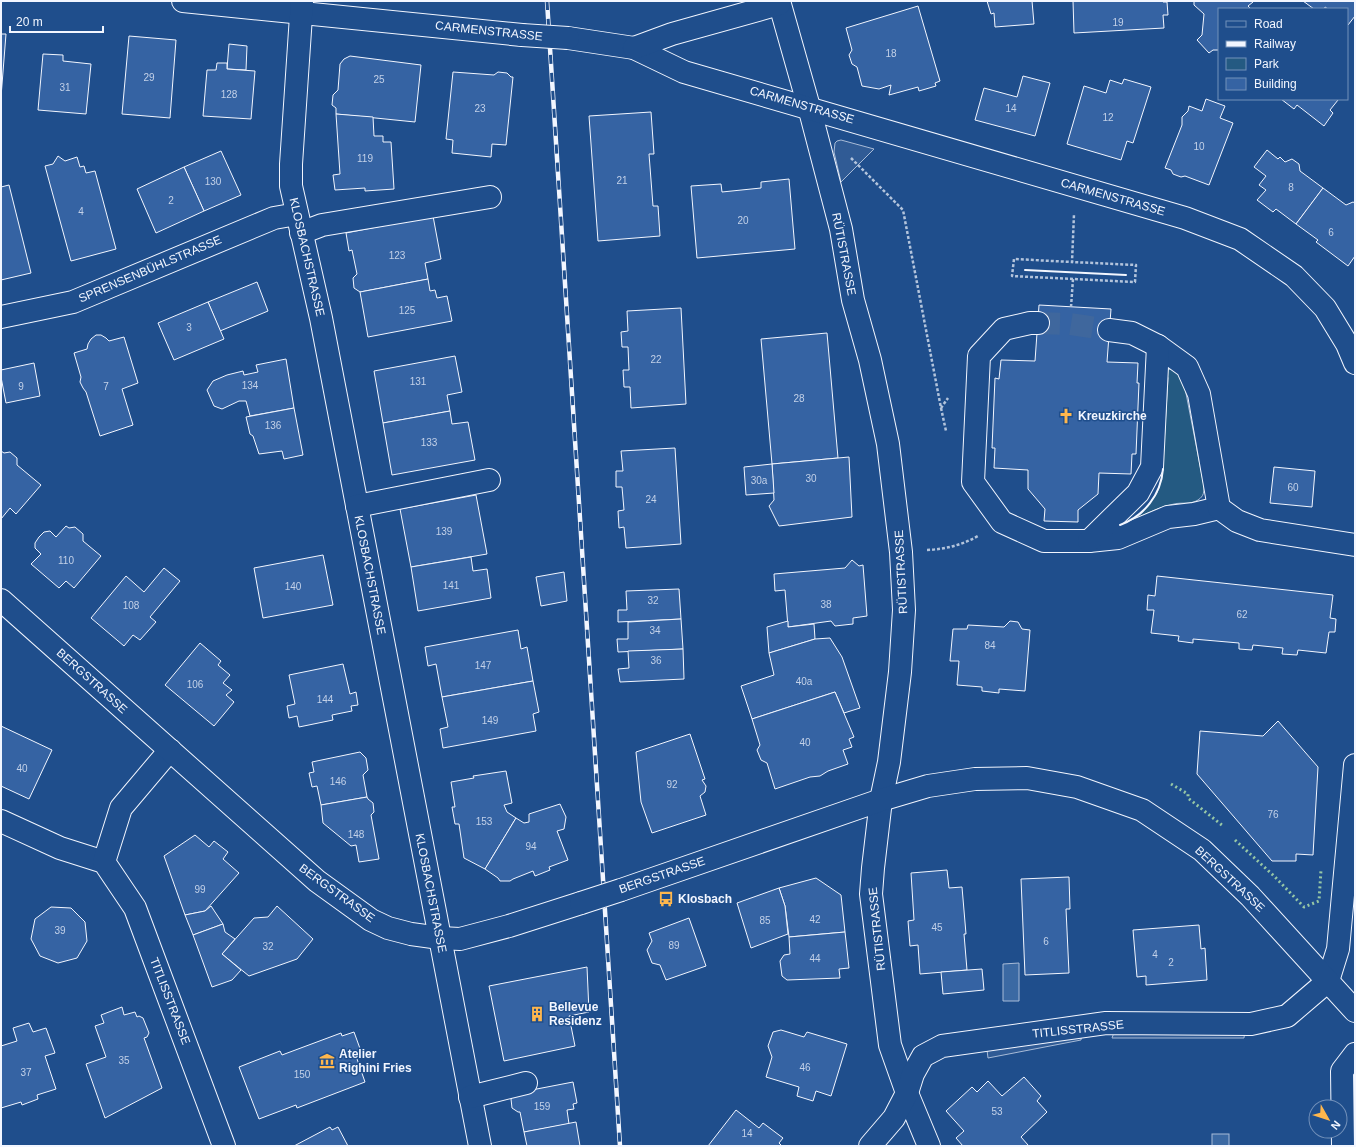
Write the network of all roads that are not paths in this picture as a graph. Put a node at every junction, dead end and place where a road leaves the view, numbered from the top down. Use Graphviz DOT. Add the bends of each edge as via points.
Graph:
graph roads {
  1 [pos="183,1"];
  2 [pos="779,2"];
  3 [pos="302,7"];
  4 [pos="634,48"];
  5 [pos="809,107"];
  6 [pos="490,197"];
  7 [pos="299,224"];
  8 [pos="1,317"];
  9 [pos="1038,323"];
  10 [pos="1109,330"];
  11 [pos="1158,346"];
  12 [pos="1355,363"];
  13 [pos="489,480"];
  14 [pos="357,506"];
  15 [pos="1219,508"];
  16 [pos="1089,542"];
  17 [pos="1355,545"];
  18 [pos="1,600"];
  19 [pos="170,750"];
  20 [pos="1355,765"];
  21 [pos="1355,770"];
  22 [pos="881,800"];
  23 [pos="1,821"];
  24 [pos="104,862"];
  25 [pos="440,938"];
  26 [pos="1328,981"];
  27 [pos="1355,1011"];
  28 [pos="1355,1054"];
  29 [pos="526,1083"];
  30 [pos="907,1093"];
  31 [pos="470,1097"];
  32 [pos="224,1146"];
  33 [pos="480,1146"];
  34 [pos="870,1146"];
  35 [pos="929,1146"];
  36 [pos="1343,1146"];
  1 -- 3 [label="street, CARMENSTRASSE"];
  2 -- 4 [label="street"];
  2 -- 5 [label="street, RÜTISTRASSE"];
  3 -- 4 [label="street, CARMENSTRASSE, bridge"];
  3 -- 7 [label="street, KLOSBACHSTRASSE" via="291,164 291,186"];
  4 -- 5 [label="street, CARMENSTRASSE" via="684,72"];
  5 -- 12 [label="street, CARMENSTRASSE" via="1185,218 1240,239 1294,276 1325,308 1347,344"];
  5 -- 22 [label="street, RÜTISTRASSE" via="841,229 853,300 870,360 888,444 900,545 904,610 900,672 889,762"];
  6 -- 7 [label="street, SPRENSENBÜHLSTRASSE" via="322,225"];
  7 -- 8 [label="street, SPRENSENBÜHLSTRASSE" via="274,218 73,302"];
  7 -- 14 [label="street, KLOSBACHSTRASSE" via="321,318"];
  9 -- 16 [label="street" via="1004,329 979,356 973,482 1002,522 1044,542"];
  10 -- 11 [label="street" via="1132,333"];
  11 -- 15 [label="street" via="1188,367 1199,394"];
  11 -- 16 [label="street" via="1152,467 1138,493"];
  13 -- 14 [label="street"];
  14 -- 25 [label="street, KLOSBACHSTRASSE"];
  15 -- 16 [label="street" via="1168,517 1118,538"];
  15 -- 17 [label="street" via="1237,521 1260,530"];
  18 -- 19 [label="street, BERGSTRASSE"];
  19 -- 24 [label="street" via="121,808"];
  19 -- 25 [label="street, BERGSTRASSE" via="317,881 371,920 411,934"];
  20 -- 21 [label="street"];
  21 -- 26 [label="street" via="1338,949"];
  22 -- 25 [label="street, BERGSTRASSE, bridge" via="509,926 460,939"];
  22 -- 26 [label="street, BERGSTRASSE" via="928,786 976,779 1027,778 1077,787 1142,810 1202,850 1250,896"];
  22 -- 30 [label="street, RÜTISTRASSE" via="871,894 890,1045"];
  23 -- 24 [label="street" via="60,848"];
  24 -- 32 [label="street, TITLISSTRASSE" via="135,908"];
  25 -- 31 [label="street, KLOSBACHSTRASSE"];
  26 -- 27 [label="street, BERGSTRASSE"];
  26 -- 30 [label="street, TITLISSTRASSE" via="1287,1016 1251,1024 1106,1024 942,1046 923,1056 913,1074"];
  28 -- 36 [label="street" via="1342,1071"];
  29 -- 31 [label="street"];
  30 -- 34 [label="street, TITLISSTRASSE" via="894,1118"];
  30 -- 35 [label="street, RÜTISTRASSE"];
  31 -- 33 [label="street, KLOSBACHSTRASSE"];
}
